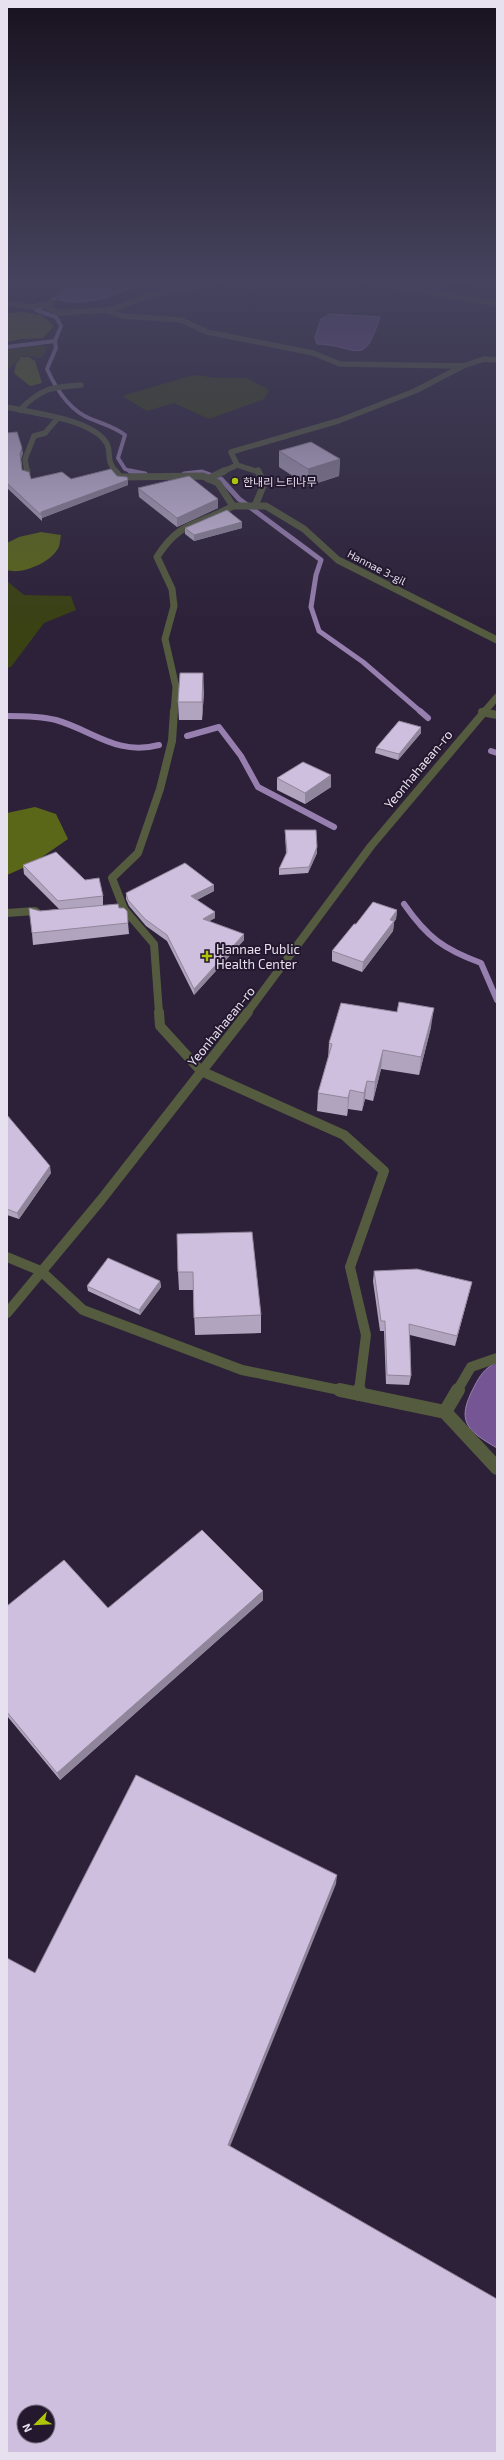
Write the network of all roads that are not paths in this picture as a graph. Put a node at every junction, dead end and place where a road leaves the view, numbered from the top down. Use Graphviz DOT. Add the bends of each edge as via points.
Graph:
graph roads {
  1 [pos="34,395"];
  2 [pos="408,395"];
  3 [pos="7,407"];
  4 [pos="20,410"];
  5 [pos="58,418"];
  6 [pos="238,465"];
  7 [pos="27,473"];
  8 [pos="208,479"];
  9 [pos="232,506"];
  10 [pos="255,506"];
  11 [pos="497,640"];
  12 [pos="497,697"];
  13 [pos="482,712"];
  14 [pos="497,715"];
  15 [pos="124,909"];
  16 [pos="109,911"];
  17 [pos="7,913"];
  18 [pos="56,915"];
  19 [pos="201,1070"];
  20 [pos="7,1257"];
  21 [pos="41,1271"];
  22 [pos="7,1313"];
  23 [pos="497,1358"];
  24 [pos="358,1394"];
  25 [pos="445,1412"];
  26 [pos="497,1468"];
  1 -- 4 [label="street"];
  2 -- 6 [label="street" via="338,421 231,452"];
  3 -- 4 [label="street"];
  4 -- 5 [label="street"];
  5 -- 7 [label="street" via="45,434 34,436 25,459"];
  5 -- 8 [label="street" via="92,429 106,444 110,464 120,477 202,476"];
  6 -- 8 [label="street"];
  6 -- 10 [label="street" via="258,471 264,484"];
  8 -- 9 [label="street" via="218,483"];
  9 -- 10 [label="street, Hannae 3-gil"];
  9 -- 15 [label="street" via="220,515 196,521 174,533 157,557 172,589 174,606 165,639 176,687 172,741 160,789 138,853 112,878"];
  10 -- 11 [label="street, Hannae 3-gil" via="266,506 304,529 338,560"];
  12 -- 13 [label="street, Yeonhahaean-ro"];
  13 -- 14 [label="street"];
  13 -- 19 [label="street, Yeonhahaean-ro" via="371,846 259,1000"];
  15 -- 16 [label="street"];
  15 -- 19 [label="street" via="154,944 160,1026"];
  17 -- 18 [label="street" via="34,911 42,917"];
  19 -- 21 [label="street, Yeonhahaean-ro" via="154,1134"];
  19 -- 24 [label="street" via="344,1135 384,1171 350,1267 366,1335"];
  20 -- 21 [label="street"];
  21 -- 22 [label="street, Yeonhahaean-ro"];
  21 -- 24 [label="street" via="83,1310 242,1370"];
  23 -- 25 [label="street" via="471,1367"];
  24 -- 25 [label="street"];
  25 -- 26 [label="street"];
}
